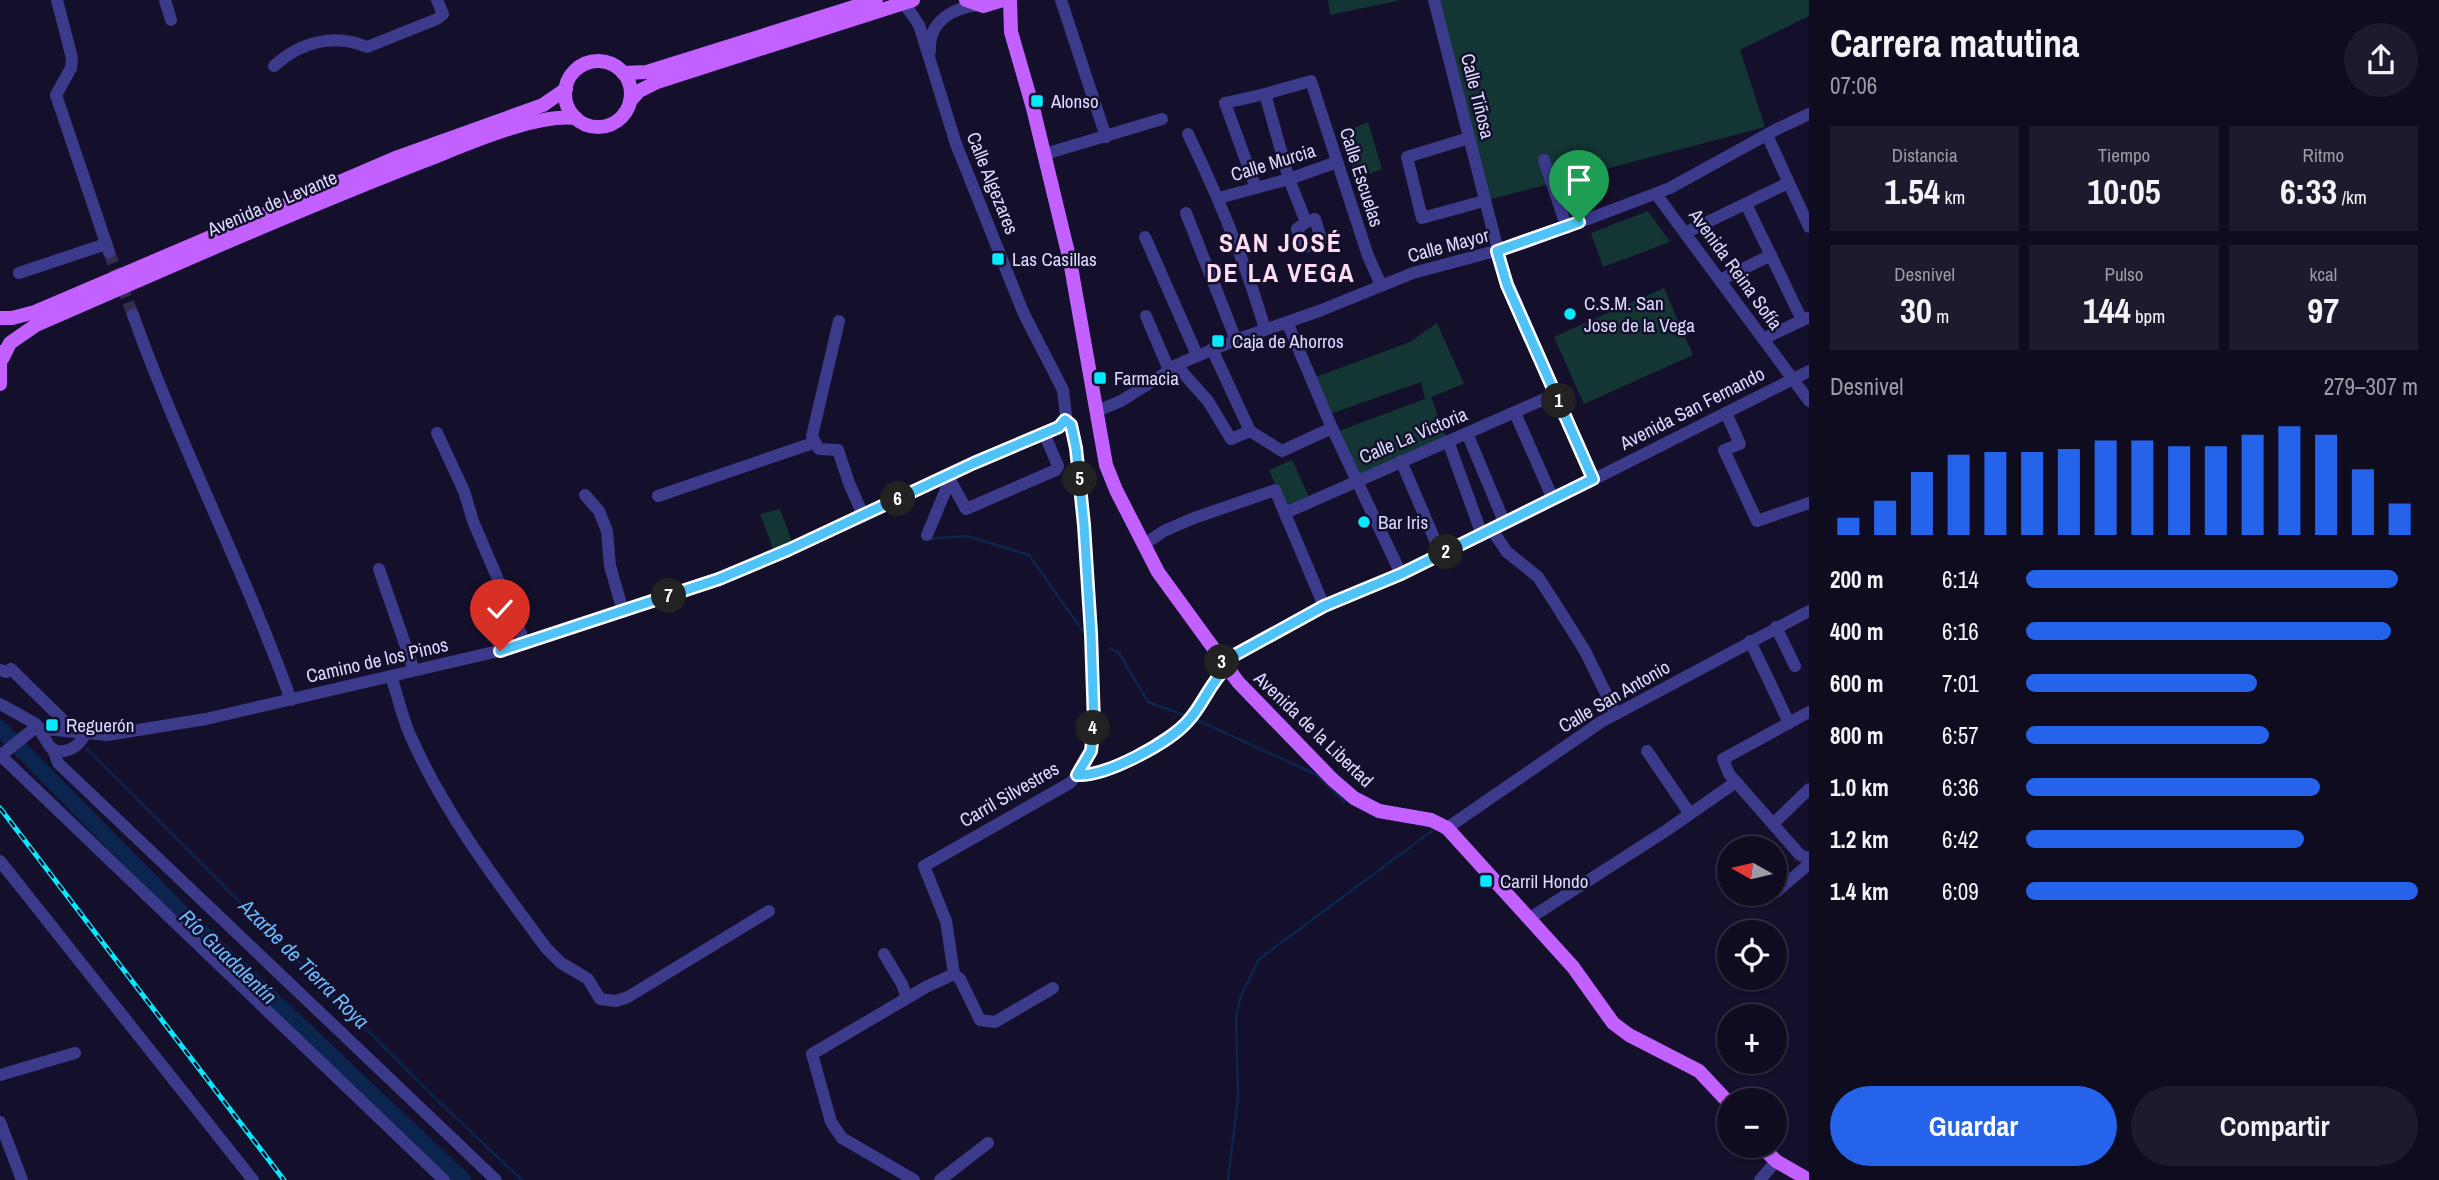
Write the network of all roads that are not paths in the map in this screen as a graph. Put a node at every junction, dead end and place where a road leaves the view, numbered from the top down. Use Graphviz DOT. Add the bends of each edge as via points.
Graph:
graph roads {
  1 [pos="57,0"];
  2 [pos="165,0"];
  3 [pos="437,0"];
  4 [pos="876,0"];
  5 [pos="1003,0"];
  6 [pos="1010,0"];
  7 [pos="1061,0"];
  8 [pos="1434,0"];
  9 [pos="905,1"];
  10 [pos="977,4"];
  11 [pos="171,20"];
  12 [pos="1011,32"];
  13 [pos="930,58"];
  14 [pos="274,66"];
  15 [pos="622,73"];
  16 [pos="566,89"];
  17 [pos="1265,94"];
  18 [pos="630,101"];
  19 [pos="1809,114"];
  20 [pos="576,118"];
  21 [pos="1162,119"];
  22 [pos="1188,134"];
  23 [pos="1767,135"];
  24 [pos="1106,137"];
  25 [pos="1469,138"];
  26 [pos="1045,154"];
  27 [pos="1544,160"];
  28 [pos="1337,162"];
  29 [pos="1289,179"];
  30 [pos="1788,183"];
  31 [pos="1256,188"];
  32 [pos="1656,194"];
  33 [pos="1219,198"];
  34 [pos="1484,201"];
  35 [pos="1746,204"];
  36 [pos="1185,213"];
  37 [pos="1306,222"];
  38 [pos="1809,226"];
  39 [pos="1567,228"];
  40 [pos="1685,233"];
  41 [pos="1145,237"];
  42 [pos="1497,251"];
  43 [pos="1771,255"];
  44 [pos="19,273"];
  45 [pos="1720,280"];
  46 [pos="1381,285"];
  47 [pos="133,315"];
  48 [pos="1146,316"];
  49 [pos="0,318"];
  50 [pos="1806,318"];
  51 [pos="839,321"];
  52 [pos="1287,322"];
  53 [pos="1265,329"];
  54 [pos="1763,339"];
  55 [pos="1236,340"];
  56 [pos="1212,349"];
  57 [pos="1197,355"];
  58 [pos="1,356"];
  59 [pos="1172,368"];
  60 [pos="1809,371"];
  61 [pos="1793,379"];
  62 [pos="0,384"];
  63 [pos="1556,394"];
  64 [pos="1809,401"];
  65 [pos="1097,411"];
  66 [pos="1515,413"];
  67 [pos="1726,413"];
  68 [pos="1065,420"];
  69 [pos="1332,428"];
  70 [pos="1250,431"];
  71 [pos="437,433"];
  72 [pos="1044,433"];
  73 [pos="1467,433"];
  74 [pos="1448,441"];
  75 [pos="813,443"];
  76 [pos="1401,461"];
  77 [pos="949,477"];
  78 [pos="1593,479"];
  79 [pos="1356,480"];
  80 [pos="585,495"];
  81 [pos="658,496"];
  82 [pos="1553,499"];
  83 [pos="1809,503"];
  84 [pos="1285,513"];
  85 [pos="863,515"];
  86 [pos="1505,524"];
  87 [pos="1487,533"];
  88 [pos="927,536"];
  89 [pos="1143,545"];
  90 [pos="1441,554"];
  91 [pos="379,569"];
  92 [pos="1401,574"];
  93 [pos="1324,606"];
  94 [pos="624,611"];
  95 [pos="1809,611"];
  96 [pos="1776,627"];
  97 [pos="1750,641"];
  98 [pos="525,643"];
  99 [pos="1224,665"];
  100 [pos="1795,666"];
  101 [pos="0,670"];
  102 [pos="414,670"];
  103 [pos="391,676"];
  104 [pos="291,700"];
  105 [pos="0,704"];
  106 [pos="1809,712"];
  107 [pos="1616,714"];
  108 [pos="1790,723"];
  109 [pos="32,730"];
  110 [pos="68,731"];
  111 [pos="85,734"];
  112 [pos="53,749"];
  113 [pos="1647,751"];
  114 [pos="3,755"];
  115 [pos="1077,775"];
  116 [pos="1736,782"];
  117 [pos="1809,789"];
  118 [pos="1690,814"];
  119 [pos="1773,824"];
  120 [pos="1447,828"];
  121 [pos="1809,858"];
  122 [pos="0,861"];
  123 [pos="1809,864"];
  124 [pos="1787,883"];
  125 [pos="769,911"];
  126 [pos="1530,919"];
  127 [pos="884,954"];
  128 [pos="954,974"];
  129 [pos="1053,988"];
  130 [pos="907,998"];
  131 [pos="75,1052"];
  132 [pos="0,1075"];
  133 [pos="1717,1090"];
  134 [pos="0,1122"];
  135 [pos="988,1143"];
  136 [pos="1773,1158"];
  137 [pos="1776,1161"];
  138 [pos="22,1180"];
  139 [pos="253,1180"];
  140 [pos="443,1180"];
  141 [pos="496,1180"];
  142 [pos="914,1180"];
  143 [pos="940,1180"];
  144 [pos="1760,1180"];
  145 [pos="1809,1180"];
  1 -- 44 [label="street" via="72,58 56,95 107,248"];
  2 -- 11 [label="street"];
  3 -- 14 [label="street" via="443,15 437,19 367,47 351,40 318,41 287,54"];
  4 -- 15 [label="main road" via="647,72"];
  5 -- 10 [label="main road"];
  6 -- 12 [label="main road, Avenida de la Libertad"];
  7 -- 24 [label="street"];
  8 -- 25 [label="street, Calle Tiñosa"];
  9 -- 13 [label="street, Calle Algezares"];
  9 -- 18 [label="main road" via="657,82"];
  10 -- 12 [label="main road, Avenida de la Libertad" via="1004,20"];
  10 -- 13 [label="street" via="938,22 930,39"];
  12 -- 26 [label="main road, Avenida de la Libertad"];
  13 -- 68 [label="street, Calle Algezares" via="953,135 1011,283 1063,390"];
  15 -- 16 [label="main road" via="607,63 589,63 574,72"];
  15 -- 18 [label="main road" via="629,83"];
  16 -- 20 [label="main road" via="566,102"];
  16 -- 49 [label="main road, Avenida de Levante" via="543,105 398,157 35,312"];
  17 -- 28 [label="street, Calle Escuelas" via="1311,80"];
  17 -- 29 [label="street"];
  17 -- 31 [label="street" via="1224,103"];
  18 -- 20 [label="main road" via="622,116 608,125 591,126"];
  19 -- 23 [label="street, Calle Mayor"];
  20 -- 58 [label="main road, Avenida de Levante" via="538,120 312,206 36,325 10,343"];
  21 -- 24 [label="street"];
  22 -- 33 [label="street"];
  23 -- 30 [label="street"];
  23 -- 32 [label="street, Calle Mayor"];
  24 -- 26 [label="street"];
  25 -- 34 [label="street, Calle Tiñosa"];
  25 -- 34 [label="street" via="1407,157 1422,218"];
  26 -- 65 [label="main road, Avenida de la Libertad"];
  27 -- 39 [label="street"];
  28 -- 29 [label="street, Calle Murcia"];
  28 -- 46 [label="street, Calle Escuelas"];
  29 -- 31 [label="street, Calle Murcia"];
  29 -- 37 [label="street"];
  30 -- 35 [label="street"];
  30 -- 38 [label="street"];
  31 -- 33 [label="street, Calle Murcia"];
  32 -- 39 [label="street, Calle Mayor"];
  32 -- 40 [label="street, Avenida Reina Sofía"];
  33 -- 53 [label="street"];
  34 -- 42 [label="street, Calle Tiñosa"];
  35 -- 40 [label="street"];
  35 -- 43 [label="street"];
  36 -- 55 [label="street"];
  39 -- 42 [label="street, Calle Mayor"];
  40 -- 45 [label="street, Avenida Reina Sofía"];
  41 -- 57 [label="street"];
  42 -- 46 [label="street, Calle Mayor"];
  42 -- 63 [label="street, Calle Tiñosa" via="1507,285"];
  43 -- 45 [label="street"];
  43 -- 50 [label="street"];
  45 -- 54 [label="street, Avenida Reina Sofía"];
  46 -- 52 [label="street, Calle Mayor"];
  47 -- 104 [label="street" via="159,389"];
  48 -- 59 [label="street"];
  50 -- 54 [label="street"];
  51 -- 75 [label="street"];
  52 -- 53 [label="street, Calle Mayor"];
  52 -- 69 [label="street"];
  53 -- 55 [label="street, Calle Mayor"];
  54 -- 61 [label="street, Avenida Reina Sofía"];
  55 -- 56 [label="street, Calle Mayor"];
  56 -- 57 [label="street, Calle Mayor"];
  56 -- 70 [label="street"];
  57 -- 59 [label="street, Calle Mayor"];
  58 -- 62 [label="main road"];
  59 -- 65 [label="street, Calle Mayor"];
  59 -- 70 [label="street" via="1208,401 1231,439"];
  60 -- 61 [label="street, Avenida San Fernando"];
  61 -- 64 [label="street, Avenida Reina Sofía"];
  61 -- 67 [label="street, Avenida San Fernando"];
  63 -- 66 [label="street, Calle La Victoria"];
  63 -- 78 [label="street, Calle Tiñosa"];
  65 -- 89 [label="main road, Avenida de la Libertad" via="1108,472"];
  66 -- 73 [label="street, Calle La Victoria"];
  66 -- 82 [label="street"];
  67 -- 78 [label="street, Avenida San Fernando"];
  67 -- 83 [label="street" via="1740,444 1724,450 1757,521"];
  68 -- 72 [label="street, Camino de los Pinos"];
  68 -- 115 [label="street, Carril Silvestres" via="1071,425 1078,458 1091,634 1094,723 1091,751"];
  69 -- 70 [label="street" via="1282,451"];
  69 -- 79 [label="street"];
  71 -- 98 [label="street"];
  72 -- 77 [label="street, Camino de los Pinos"];
  72 -- 77 [label="street" via="1056,470 966,509"];
  73 -- 74 [label="street, Calle La Victoria"];
  73 -- 86 [label="street"];
  74 -- 76 [label="street, Calle La Victoria"];
  74 -- 87 [label="street"];
  75 -- 81 [label="street"];
  75 -- 85 [label="street" via="819,449 838,450"];
  76 -- 79 [label="street, Calle La Victoria"];
  76 -- 90 [label="street"];
  77 -- 85 [label="street, Camino de los Pinos"];
  77 -- 88 [label="street"];
  78 -- 82 [label="street, Avenida San Fernando"];
  79 -- 84 [label="street, Calle La Victoria"];
  79 -- 92 [label="street"];
  80 -- 94 [label="street" via="599,511 607,531 610,566"];
  82 -- 86 [label="street, Avenida San Fernando"];
  84 -- 89 [label="street" via="1275,490 1194,518"];
  84 -- 93 [label="street"];
  85 -- 94 [label="street, Camino de los Pinos" via="719,579"];
  86 -- 87 [label="street, Avenida San Fernando"];
  87 -- 90 [label="street, Avenida San Fernando"];
  87 -- 107 [label="street" via="1538,577 1585,651"];
  89 -- 99 [label="main road, Avenida de la Libertad"];
  90 -- 92 [label="street, Avenida San Fernando"];
  91 -- 102 [label="street"];
  92 -- 93 [label="street, Avenida San Fernando"];
  93 -- 99 [label="street, Avenida San Fernando"];
  94 -- 98 [label="street, Camino de los Pinos"];
  95 -- 96 [label="street, Calle San Antonio"];
  96 -- 97 [label="street, Calle San Antonio"];
  96 -- 100 [label="street"];
  97 -- 107 [label="street, Calle San Antonio"];
  97 -- 108 [label="street"];
  98 -- 102 [label="street, Camino de los Pinos"];
  99 -- 115 [label="street" via="1186,724 1117,767"];
  99 -- 120 [label="main road, Avenida de la Libertad" via="1354,799 1379,811 1431,820"];
  101 -- 110 [label="street" via="11,669 64,721"];
  102 -- 103 [label="street, Camino de los Pinos"];
  103 -- 104 [label="street, Camino de los Pinos"];
  103 -- 125 [label="street" via="410,736 475,851 547,949 588,979 600,999 628,997"];
  104 -- 111 [label="street, Camino de los Pinos" via="206,719 107,735"];
  105 -- 109 [label="street" via="34,723"];
  106 -- 108 [label="street"];
  107 -- 120 [label="street, Calle San Antonio"];
  108 -- 116 [label="street" via="1723,759"];
  109 -- 110 [label="street, Camino de los Pinos"];
  109 -- 112 [label="street"];
  109 -- 114 [label="street"];
  110 -- 111 [label="street, Camino de los Pinos"];
  111 -- 112 [label="street" via="70,750"];
  112 -- 141 [label="street" via="58,763"];
  113 -- 118 [label="street"];
  114 -- 140 [label="street"];
  115 -- 128 [label="street, Carril Silvestres" via="924,866 946,921"];
  116 -- 118 [label="street"];
  116 -- 119 [label="street"];
  117 -- 119 [label="street"];
  118 -- 126 [label="street"];
  119 -- 121 [label="street" via="1800,855"];
  120 -- 126 [label="main road, Avenida de la Libertad"];
  122 -- 139 [label="street"];
  123 -- 124 [label="street"];
  126 -- 133 [label="main road, Avenida de la Libertad" via="1573,967 1613,1023 1699,1071"];
  127 -- 130 [label="street"];
  128 -- 129 [label="street" via="980,1020 995,1022"];
  128 -- 130 [label="street"];
  130 -- 142 [label="street" via="812,1054 831,1122 842,1138"];
  131 -- 132 [label="street"];
  134 -- 138 [label="street"];
  135 -- 143 [label="street"];
  136 -- 137 [label="main road"];
  137 -- 144 [label="street"];
  137 -- 145 [label="main road"];
}
